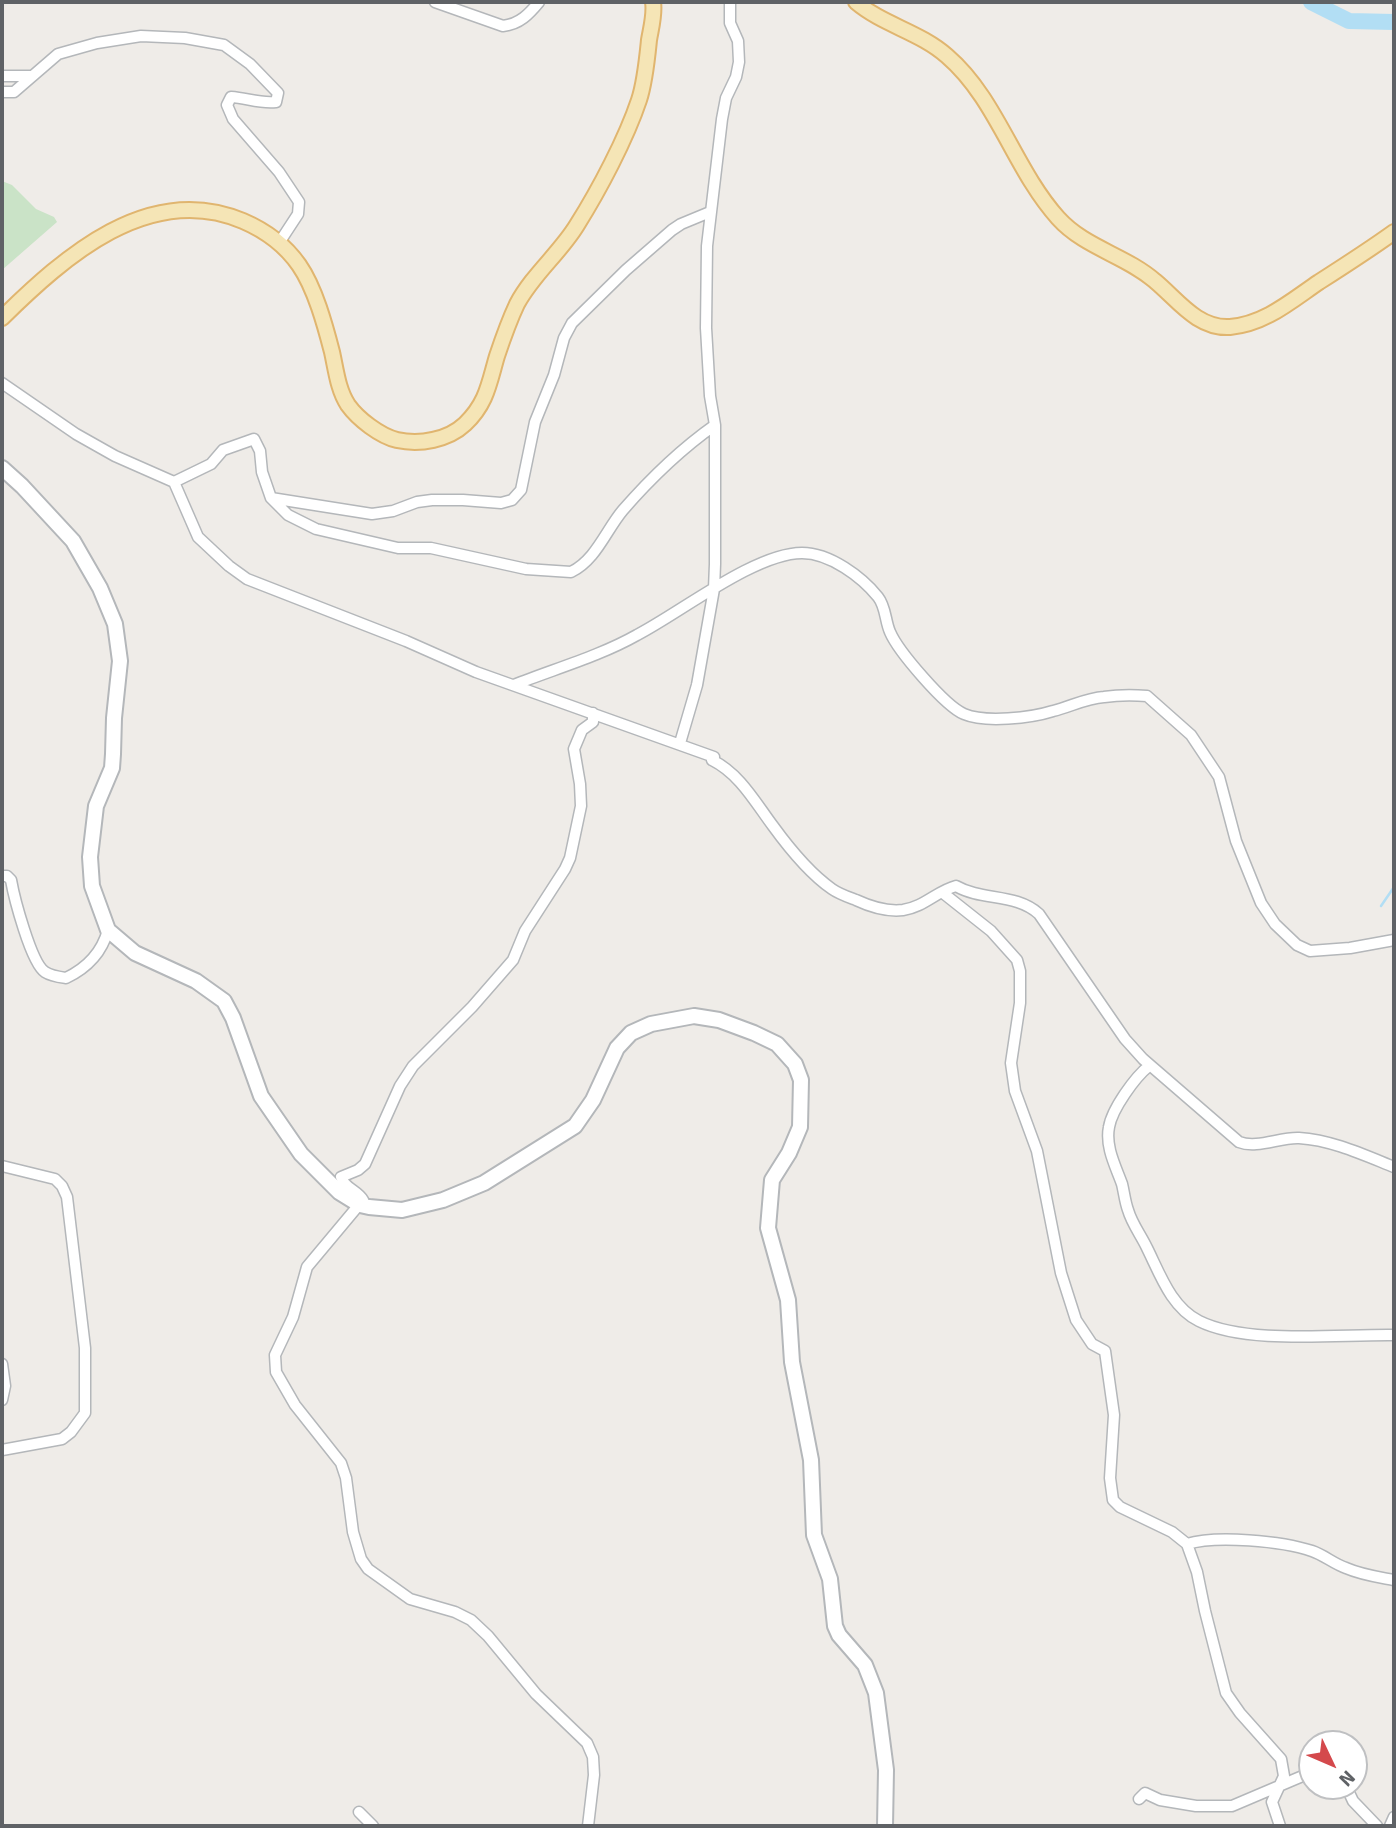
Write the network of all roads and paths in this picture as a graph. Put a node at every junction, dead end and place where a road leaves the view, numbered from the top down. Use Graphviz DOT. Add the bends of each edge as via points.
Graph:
graph roads {
  1 [pos="435,2"];
  2 [pos="540,2"];
  3 [pos="653,2"];
  4 [pos="730,2"];
  5 [pos="856,2"];
  6 [pos="2,76"];
  7 [pos="31,76"];
  8 [pos="2,92"];
  9 [pos="710,212"];
  10 [pos="1394,232"];
  11 [pos="279,243"];
  12 [pos="2,317"];
  13 [pos="2,383"];
  14 [pos="715,425"];
  15 [pos="2,468"];
  16 [pos="174,482"];
  17 [pos="271,498"];
  18 [pos="714,589"];
  19 [pos="514,685"];
  20 [pos="593,713"];
  21 [pos="680,743"];
  22 [pos="2,876"];
  23 [pos="943,893"];
  24 [pos="108,930"];
  25 [pos="1394,940"];
  26 [pos="1149,1066"];
  27 [pos="2,1167"];
  28 [pos="1394,1167"];
  29 [pos="360,1205"];
  30 [pos="1394,1335"];
  31 [pos="2,1364"];
  32 [pos="2,1400"];
  33 [pos="2,1450"];
  34 [pos="1187,1545"];
  35 [pos="1394,1580"];
  36 [pos="1298,1778"];
  37 [pos="1280,1786"];
  38 [pos="1139,1799"];
  39 [pos="1353,1800"];
  40 [pos="359,1812"];
  41 [pos="1394,1817"];
  42 [pos="373,1826"];
  43 [pos="588,1826"];
  44 [pos="885,1826"];
  45 [pos="1280,1826"];
  46 [pos="1377,1826"];
  47 [pos="1390,1826"];
  1 -- 2 [label="street" via="503,26 514,25"];
  3 -- 11 [label="main road" via="639,100 616,152 577,226 519,301 489,390 478,410 454,434 422,442 396,440 356,415 341,388 318,305 299,265"];
  4 -- 9 [label="street" via="739,67 726,98"];
  5 -- 10 [label="main road" via="948,57 984,99 1031,183 1058,218 1087,243 1139,268 1196,318 1222,327 1256,321"];
  6 -- 7 [label="street"];
  7 -- 8 [label="street" via="14,92"];
  7 -- 11 [label="street" via="58,54 141,36 224,46 278,93 276,102 260,104 231,97 227,105 233,119 299,202 298,214"];
  9 -- 14 [label="street" via="706,328"];
  9 -- 17 [label="street" via="671,230 572,323 535,422 521,490 512,500 432,500 372,514"];
  11 -- 12 [label="main road" via="258,227 219,211 179,210 139,219 86,245"];
  13 -- 16 [label="street" via="76,434"];
  14 -- 17 [label="street" via="645,486 593,554 571,572 526,569 326,532 288,515"];
  14 -- 18 [label="street"];
  15 -- 24 [label="main road" via="73,541 115,624 120,661 112,768 96,806 90,857 92,886"];
  16 -- 17 [label="street" via="205,468 223,450 253,439"];
  16 -- 19 [label="street" via="198,537 239,575"];
  18 -- 19 [label="street" via="629,640"];
  18 -- 21 [label="street" via="697,685"];
  18 -- 25 [label="street" via="794,553 816,555 850,569 882,602 891,635 915,669 966,715 1007,718 1104,697 1147,696 1191,735 1219,777 1236,841 1261,903 1275,924 1310,951"];
  19 -- 20 [label="street"];
  20 -- 21 [label="street"];
  20 -- 29 [label="street" via="593,722 582,730 574,749 582,795 570,858 525,931 513,960 416,1062 400,1086 365,1164 341,1177 360,1195"];
  21 -- 23 [label="street" via="726,767 805,865 833,889 872,908 901,911"];
  22 -- 24 [label="street" via="11,880 35,959 46,973 66,978 81,969 105,943"];
  23 -- 26 [label="street" via="956,886 1035,911"];
  23 -- 34 [label="street" via="991,931 1017,960 1020,996 1011,1063 1015,1091 1037,1151 1061,1273 1076,1320 1092,1344 1105,1351 1114,1415 1113,1500"];
  24 -- 29 [label="main road" via="135,953 196,981 224,1001 261,1096 301,1154 333,1187"];
  26 -- 28 [label="street" via="1241,1143 1313,1140"];
  26 -- 30 [label="street" via="1115,1112 1109,1127 1110,1147 1128,1210 1171,1295 1197,1320 1236,1332"];
  27 -- 33 [label="street" via="55,1179 67,1197 85,1348 86,1398 83,1418 62,1439"];
  29 -- 43 [label="street" via="307,1268 293,1317 275,1356 276,1372 295,1405 341,1464 353,1532 368,1569 410,1599 471,1620 536,1695 587,1743 594,1775"];
  29 -- 44 [label="main road" via="395,1210 443,1200 484,1183 560,1136 585,1113 617,1048 631,1033 651,1024 681,1017 711,1018 754,1033 787,1053 800,1072 801,1119 789,1153 772,1180 768,1228 788,1300 794,1375 811,1460 813,1529 831,1583 835,1626 865,1665 876,1693 886,1770"];
  31 -- 32 [label="street"];
  34 -- 35 [label="street" via="1237,1540 1312,1551 1349,1570"];
  34 -- 37 [label="street" via="1227,1693 1279,1754 1284,1776"];
  36 -- 37 [label="street"];
  37 -- 38 [label="street" via="1219,1807 1160,1800 1145,1793"];
  37 -- 45 [label="street" via="1272,1801"];
  39 -- 46 [label="street"];
  40 -- 42 [label="street"];
  41 -- 47 [label="street"];
}
